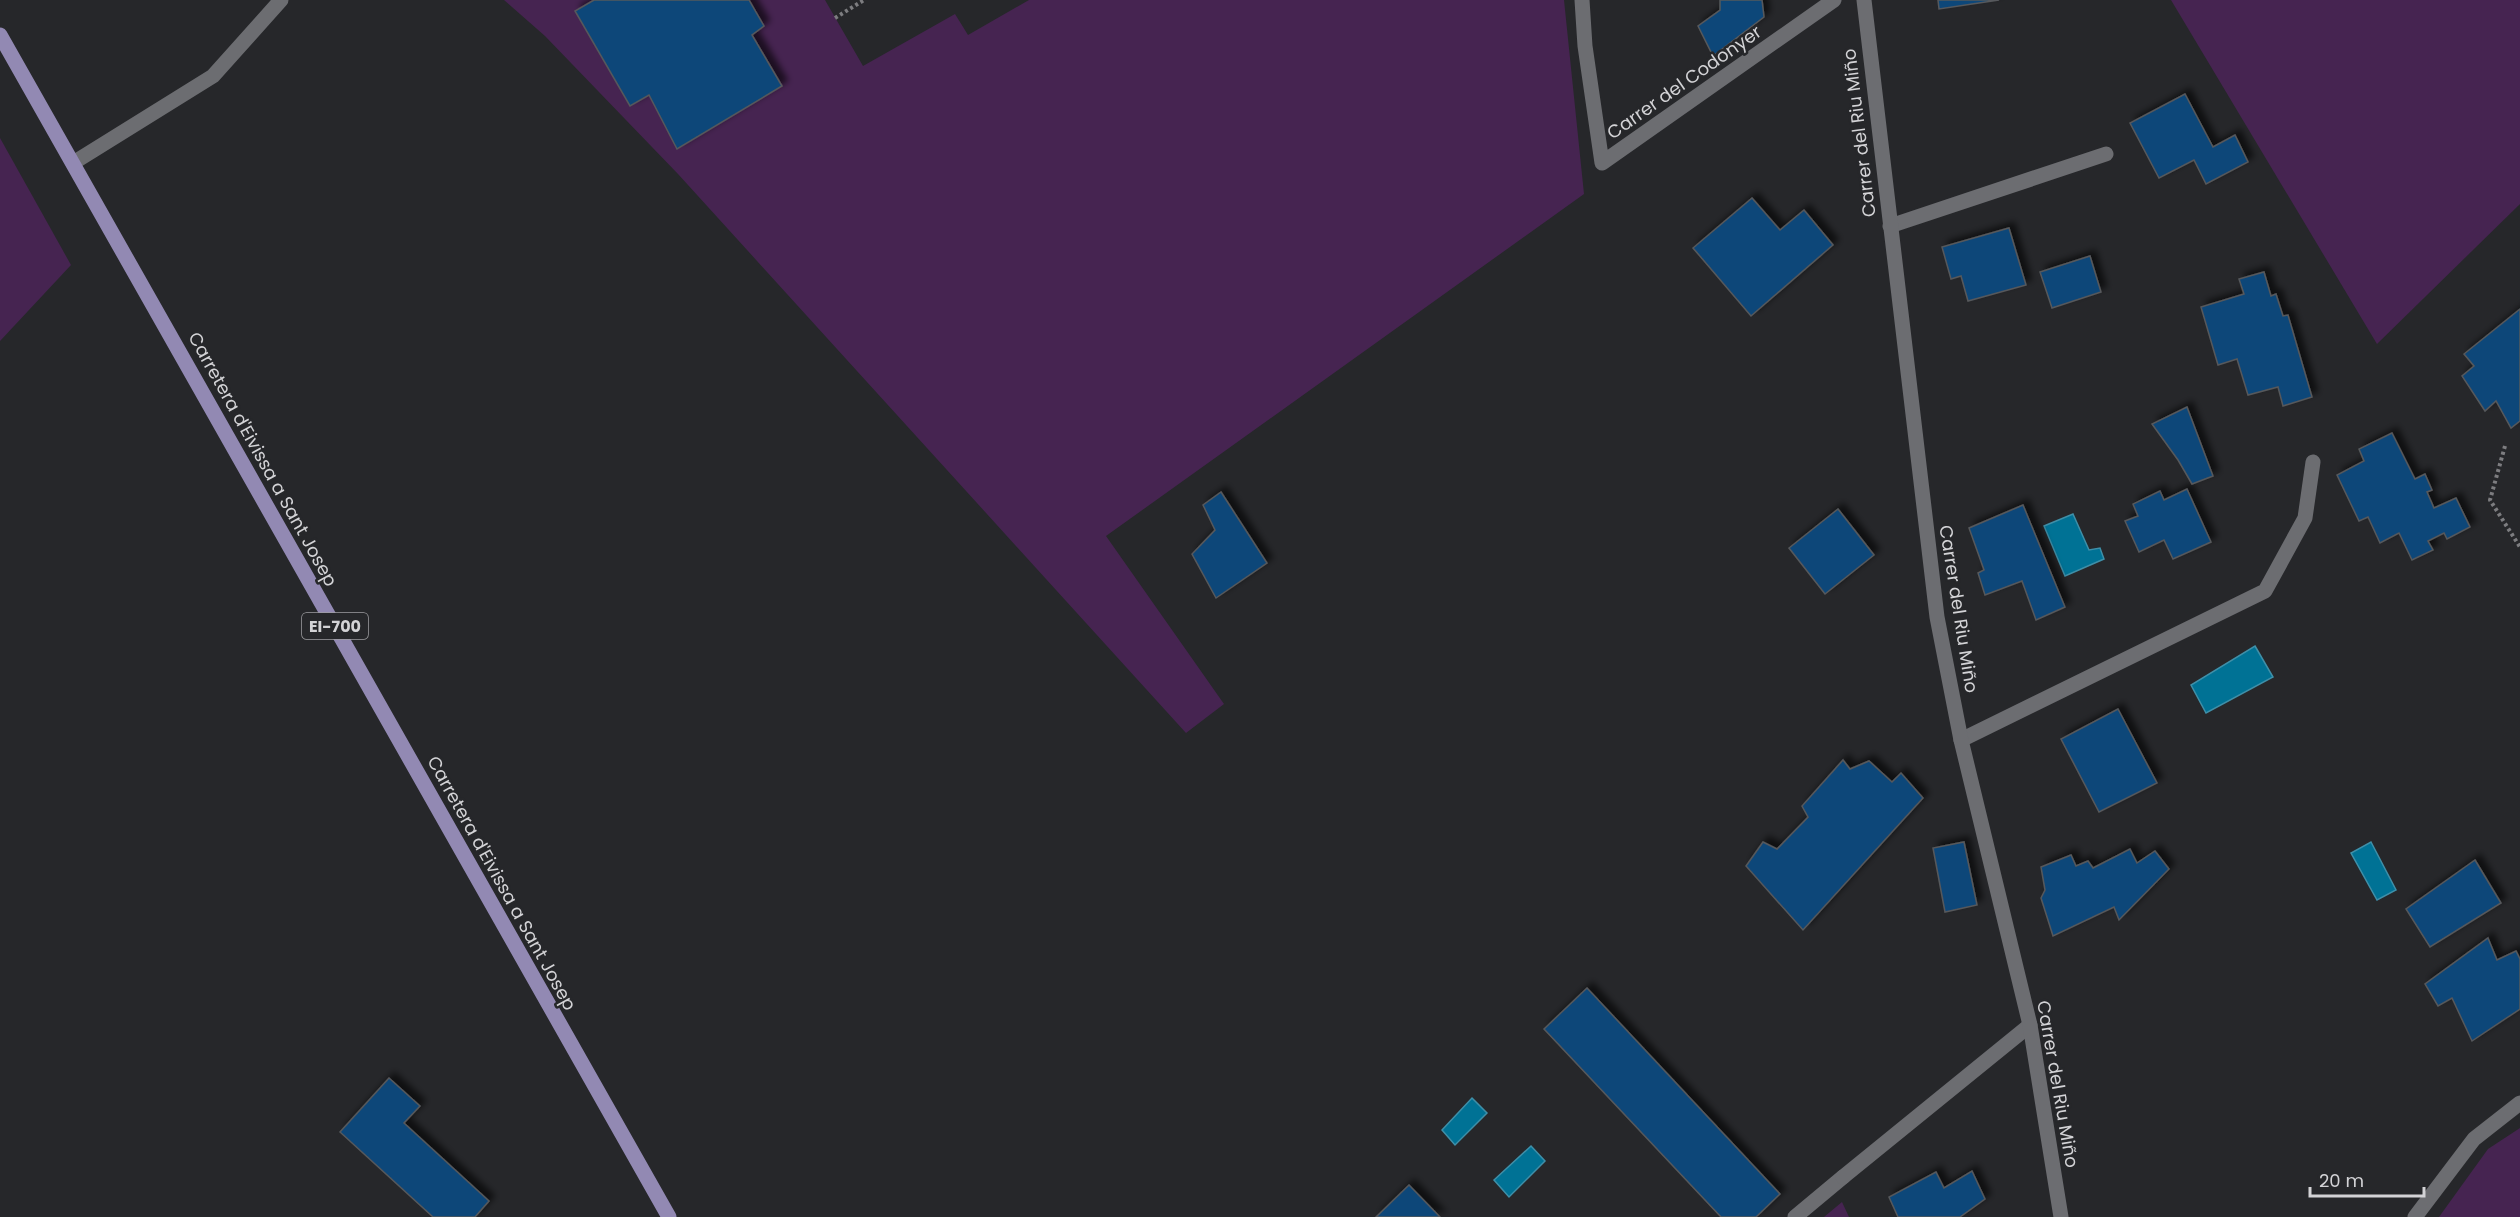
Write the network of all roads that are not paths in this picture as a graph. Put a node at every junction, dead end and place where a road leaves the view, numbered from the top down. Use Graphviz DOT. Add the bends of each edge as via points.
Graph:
graph roads {
  1 [pos="281,0"];
  2 [pos="1582,0"];
  3 [pos="1834,0"];
  4 [pos="1864,0"];
  5 [pos="0,35"];
  6 [pos="2106,154"];
  7 [pos="73,163"];
  8 [pos="1890,226"];
  9 [pos="2313,462"];
  10 [pos="1961,740"];
  11 [pos="2030,1025"];
  12 [pos="2520,1103"];
  13 [pos="669,1217"];
  14 [pos="1796,1217"];
  15 [pos="2061,1217"];
  16 [pos="2415,1217"];
  1 -- 7 [label="street" via="213,76"];
  2 -- 3 [label="street, Carrer del Codonyer" via="1602,163"];
  4 -- 8 [label="street, Carrer del Riu Miño"];
  5 -- 7 [label="main road, Carretera d'Eivissa a Sant Josep / EI-700"];
  6 -- 8 [label="street"];
  7 -- 13 [label="main road, Carretera d'Eivissa a Sant Josep / EI-700"];
  8 -- 10 [label="street, Carrer del Riu Miño" via="1937,617"];
  9 -- 10 [label="street" via="2305,518 2265,591"];
  10 -- 11 [label="street, Carrer del Riu Miño"];
  11 -- 14 [label="street"];
  11 -- 15 [label="street, Carrer del Riu Miño"];
  12 -- 16 [label="street" via="2474,1139"];
}
